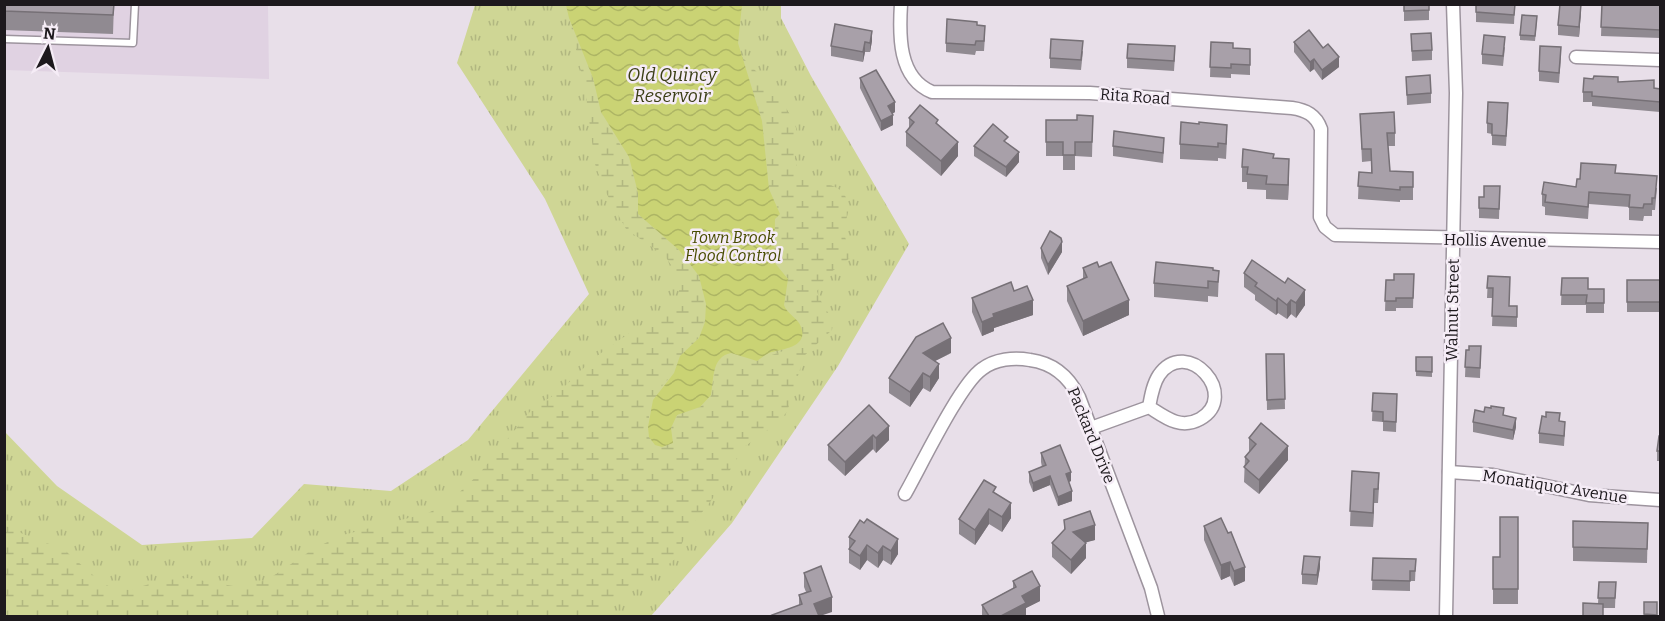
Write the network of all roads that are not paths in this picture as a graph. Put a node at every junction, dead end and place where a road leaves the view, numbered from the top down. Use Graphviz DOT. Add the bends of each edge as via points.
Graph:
graph roads {
  1 [pos="135,4"];
  2 [pos="901,4"];
  3 [pos="1453,4"];
  4 [pos="4,39"];
  5 [pos="1576,57"];
  6 [pos="1660,60"];
  7 [pos="1330,231"];
  8 [pos="1454,239"];
  9 [pos="1660,242"];
  10 [pos="1149,407"];
  11 [pos="1091,428"];
  12 [pos="1449,472"];
  13 [pos="905,494"];
  14 [pos="1660,500"];
  15 [pos="1158,616"];
  16 [pos="1446,616"];
  1 -- 4 [label="lane" via="134,43"];
  2 -- 7 [label="street, Rita Road" via="903,56 919,85 932,92 1090,93 1306,111 1316,118 1321,129 1319,212"];
  3 -- 8 [label="street, Walnut Street"];
  5 -- 6 [label="street"];
  7 -- 8 [label="street, Hollis Avenue" via="1349,237"];
  8 -- 9 [label="street, Hollis Avenue"];
  8 -- 12 [label="street, Walnut Street"];
  10 -- 10 [label="street" via="1175,423 1194,422 1211,408 1213,385 1200,367 1172,365 1158,376"];
  10 -- 11 [label="street"];
  11 -- 13 [label="street, Packard Drive" via="1075,389 1058,371 1034,360 999,361 981,369 968,383"];
  11 -- 15 [label="street, Packard Drive"];
  12 -- 14 [label="street, Monatiquot Avenue" via="1493,475 1589,495"];
  12 -- 16 [label="street, Walnut Street"];
}
